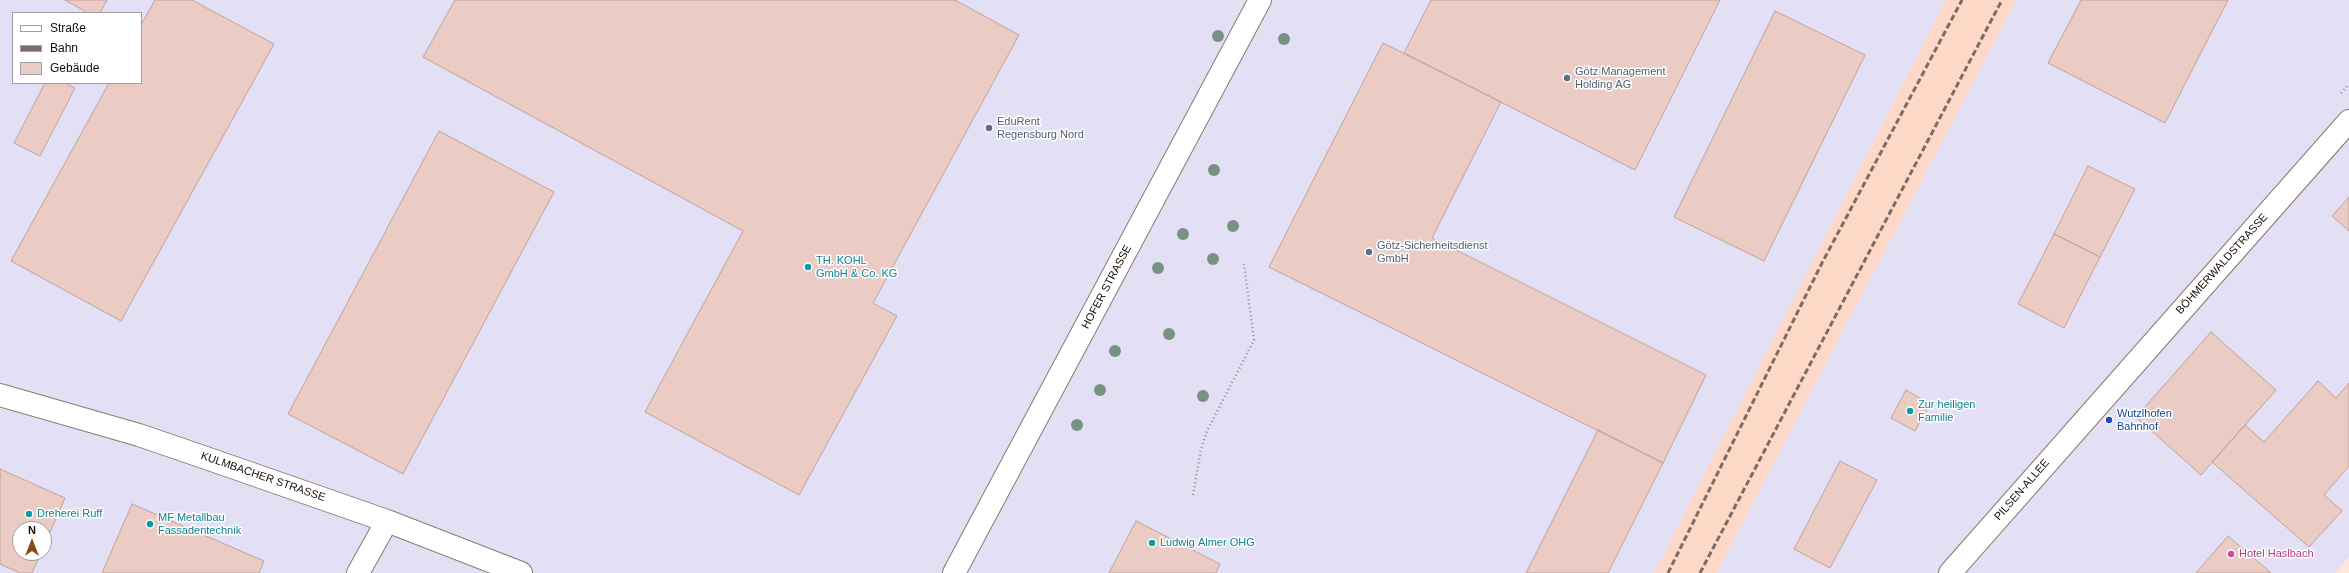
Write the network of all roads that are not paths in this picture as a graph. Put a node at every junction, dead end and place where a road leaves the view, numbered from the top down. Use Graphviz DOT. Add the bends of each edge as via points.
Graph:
graph roads {
  1 [pos="1260,0"];
  2 [pos="2349,121"];
  3 [pos="0,394"];
  4 [pos="2095,408"];
  5 [pos="387,521"];
  6 [pos="358,573"];
  7 [pos="521,573"];
  8 [pos="954,573"];
  9 [pos="1950,573"];
  1 -- 8 [label="street, HOFER STRASSE"];
  2 -- 4 [label="street, BÖHMERWALDSTRASSE"];
  3 -- 5 [label="street, KULMBACHER STRASSE" via="139,435"];
  4 -- 9 [label="street, PILSEN-ALLEE"];
  5 -- 6 [label="street"];
  5 -- 7 [label="street, KULMBACHER STRASSE"];
}
